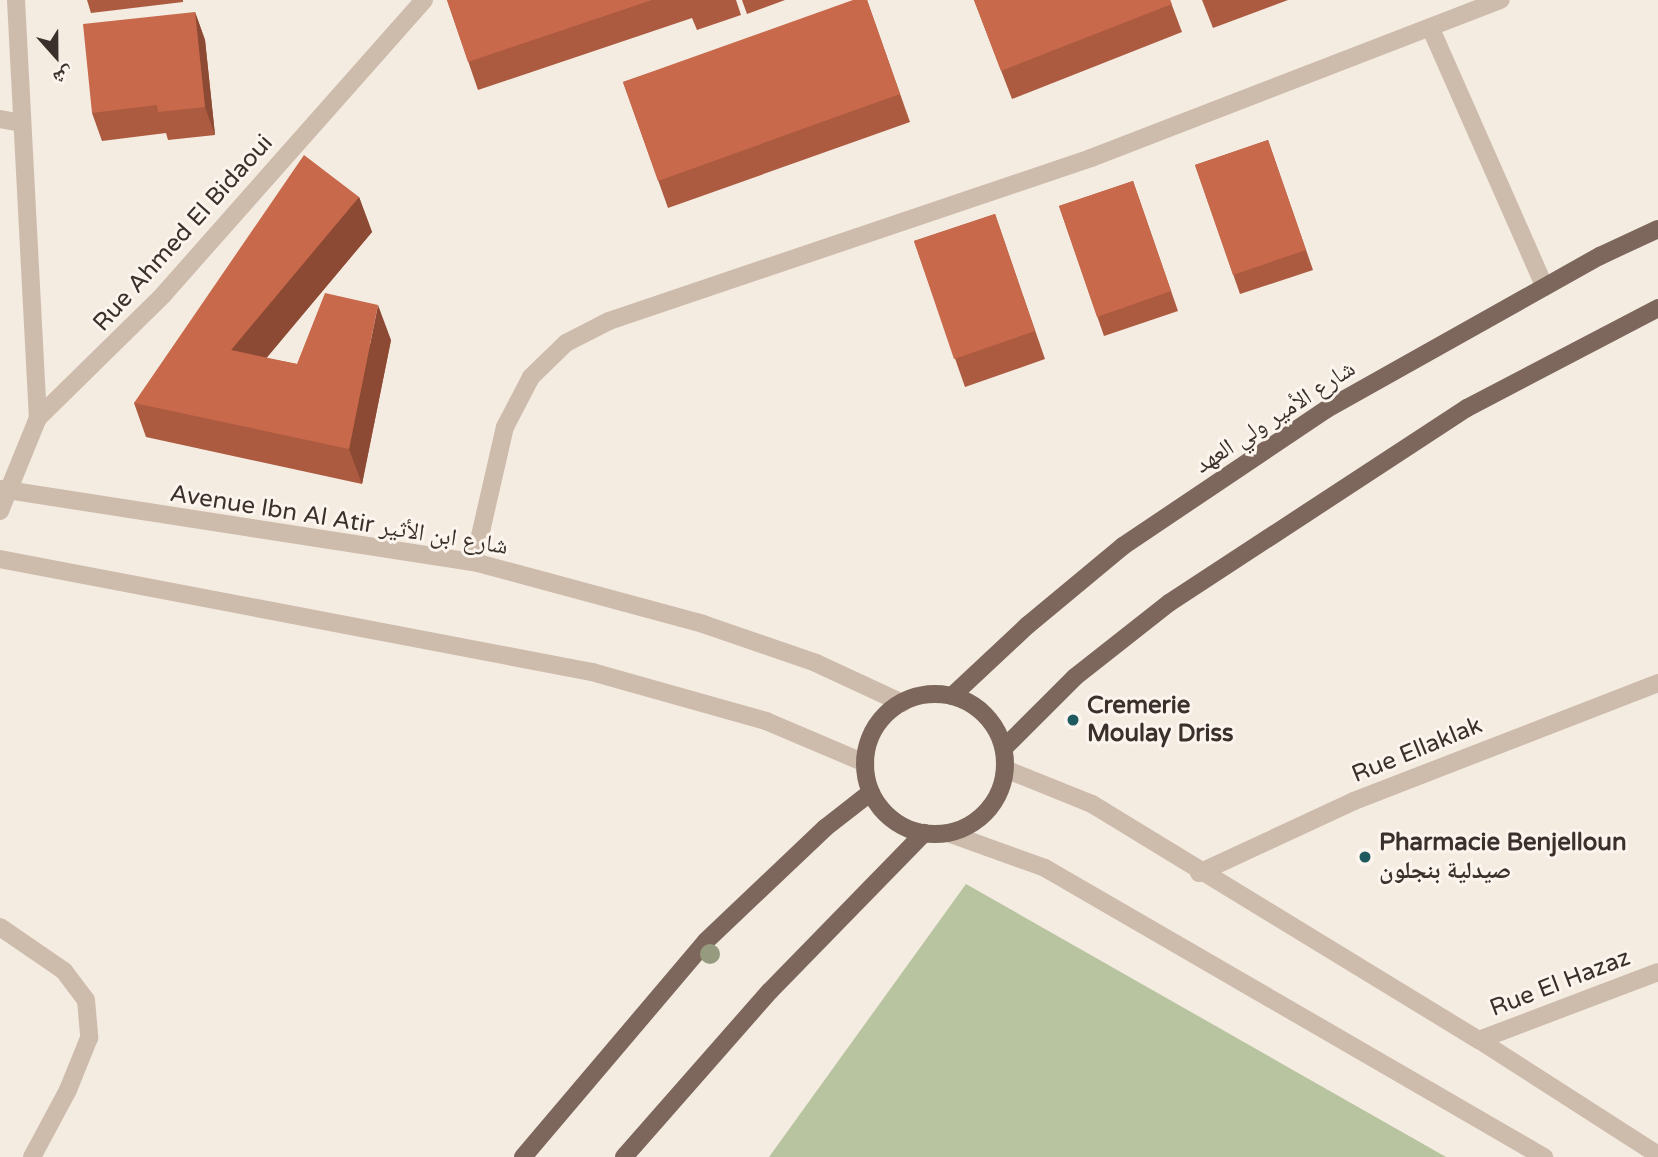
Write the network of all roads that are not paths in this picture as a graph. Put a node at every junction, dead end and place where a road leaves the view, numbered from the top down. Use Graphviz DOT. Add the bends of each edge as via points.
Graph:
graph roads {
  1 [pos="16,0"];
  2 [pos="424,0"];
  3 [pos="1500,0"];
  4 [pos="1431,29"];
  5 [pos="0,119"];
  6 [pos="22,123"];
  7 [pos="1658,229"];
  8 [pos="1545,287"];
  9 [pos="1658,308"];
  10 [pos="38,418"];
  11 [pos="5,489"];
  12 [pos="0,511"];
  13 [pos="0,559"];
  14 [pos="474,562"];
  15 [pos="1658,683"];
  16 [pos="952,696"];
  17 [pos="902,703"];
  18 [pos="1004,748"];
  19 [pos="866,764"];
  20 [pos="1005,769"];
  21 [pos="871,792"];
  22 [pos="924,833"];
  23 [pos="948,833"];
  24 [pos="1199,873"];
  25 [pos="0,927"];
  26 [pos="1658,972"];
  27 [pos="1479,1040"];
  28 [pos="1658,1155"];
  29 [pos="32,1157"];
  30 [pos="523,1157"];
  31 [pos="624,1157"];
  32 [pos="1544,1157"];
  1 -- 6 [label="street"];
  2 -- 10 [label="street, Rue Ahmed El Bidaoui" via="163,295"];
  3 -- 4 [label="street"];
  4 -- 8 [label="street"];
  4 -- 14 [label="street" via="1091,158 609,321 566,343 531,377 505,428"];
  5 -- 6 [label="street"];
  6 -- 10 [label="street"];
  7 -- 8 [label="main road, شارع الأمير ولي العهد"];
  8 -- 16 [label="main road, شارع الأمير ولي العهد" via="1327,409 1124,547 1028,625"];
  9 -- 18 [label="main road" via="1466,408 1169,603 1075,677"];
  10 -- 11 [label="street, Rue Ahmed El Bidaoui"];
  11 -- 12 [label="street, Rue Ahmed El Bidaoui"];
  11 -- 14 [label="street, Avenue Ibn Al Atir شارع ابن الأثير"];
  13 -- 19 [label="street" via="592,672 766,721"];
  14 -- 17 [label="street, Avenue Ibn Al Atir شارع ابن الأثير" via="703,624 816,663"];
  15 -- 24 [label="street, Rue Ellaklak" via="1354,801"];
  16 -- 17 [label="main road" via="926,695"];
  16 -- 18 [label="main road" via="988,717"];
  17 -- 19 [label="main road" via="877,725"];
  18 -- 20 [label="main road"];
  19 -- 21 [label="main road"];
  20 -- 23 [label="main road" via="999,793 984,814"];
  20 -- 24 [label="street" via="1092,804"];
  21 -- 22 [label="main road" via="889,817"];
  21 -- 30 [label="main road" via="825,828 706,941"];
  22 -- 23 [label="main road"];
  22 -- 31 [label="main road" via="770,991"];
  23 -- 32 [label="street" via="1045,867"];
  24 -- 27 [label="street"];
  25 -- 29 [label="street" via="64,971 86,1000 89,1038 68,1090"];
  26 -- 27 [label="street, Rue El Hazaz"];
  27 -- 28 [label="street"];
}
